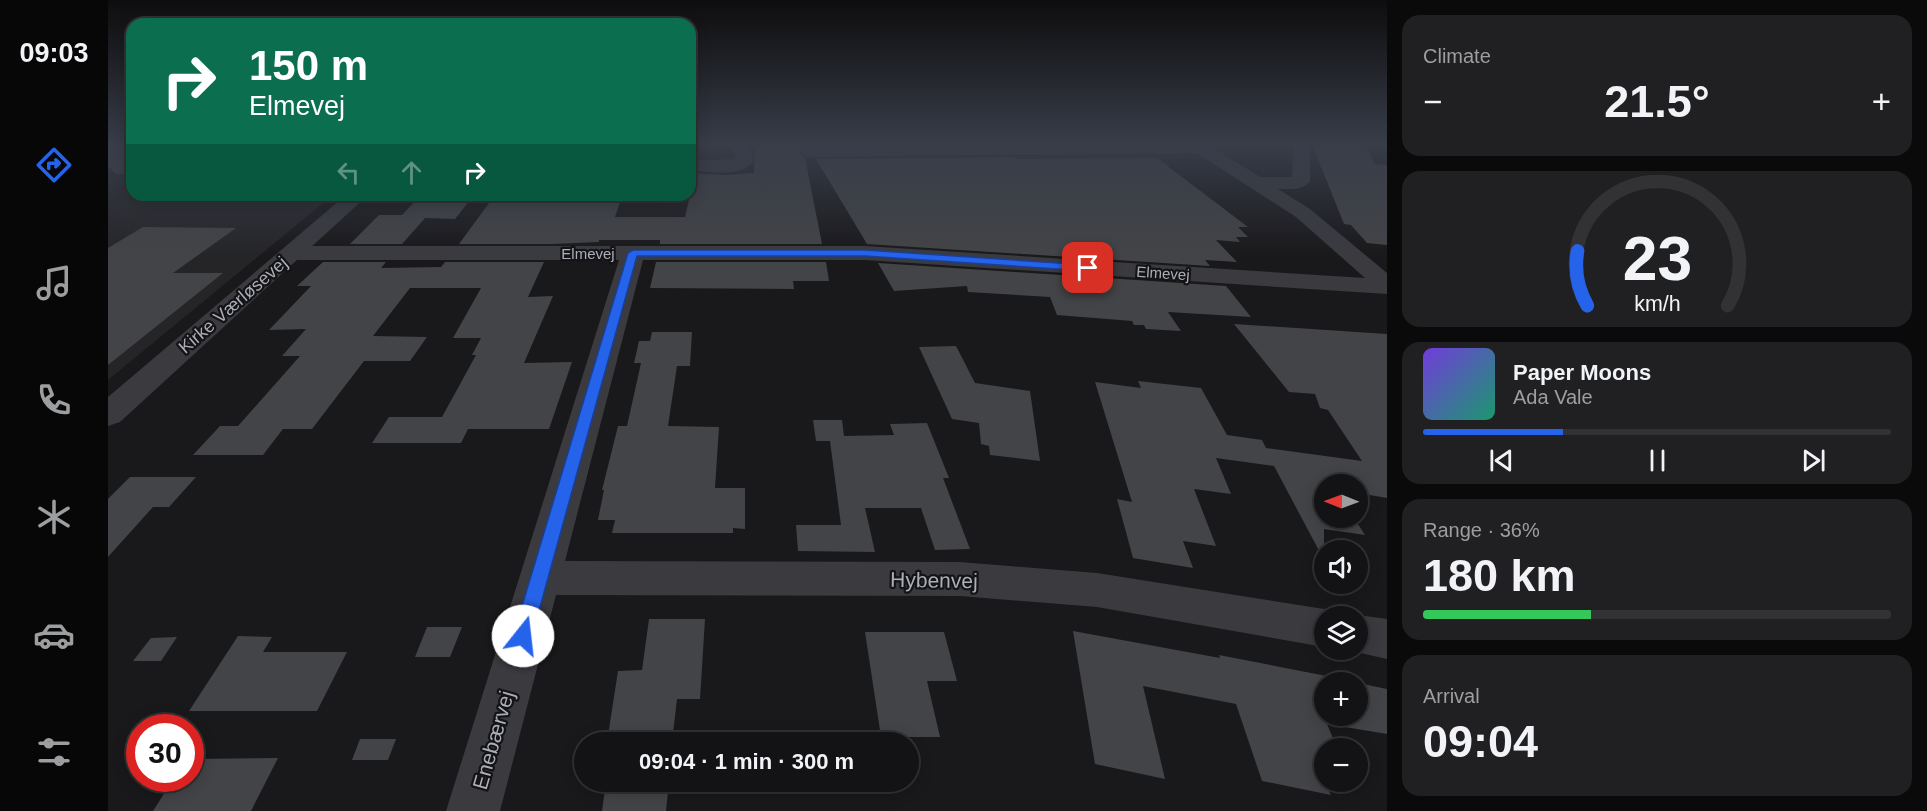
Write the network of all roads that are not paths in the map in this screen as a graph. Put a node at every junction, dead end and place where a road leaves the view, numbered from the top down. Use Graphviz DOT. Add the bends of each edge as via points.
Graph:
graph roads {
  1 [pos="1299,182"];
  2 [pos="1258,183"];
  3 [pos="351,201"];
  4 [pos="292,253"];
  5 [pos="633,253"];
  6 [pos="1387,286"];
  7 [pos="108,415"];
  8 [pos="539,578"];
  9 [pos="1314,626"];
  10 [pos="1368,636"];
  11 [pos="1387,639"];
  12 [pos="473,811"];
  1 -- 2 [label="street"];
  2 -- 6 [label="street" via="1303,213"];
  3 -- 4 [label="street, Kirke Værløsevej"];
  4 -- 5 [label="street, Elmevej"];
  4 -- 7 [label="street, Kirke Værløsevej"];
  5 -- 6 [label="street, Elmevej" via="865,253"];
  5 -- 8 [label="street, Enebærvej"];
  8 -- 9 [label="street, Hybenvej" via="960,579 1097,590"];
  8 -- 12 [label="street, Enebærvej"];
  10 -- 11 [label="street"];
}
